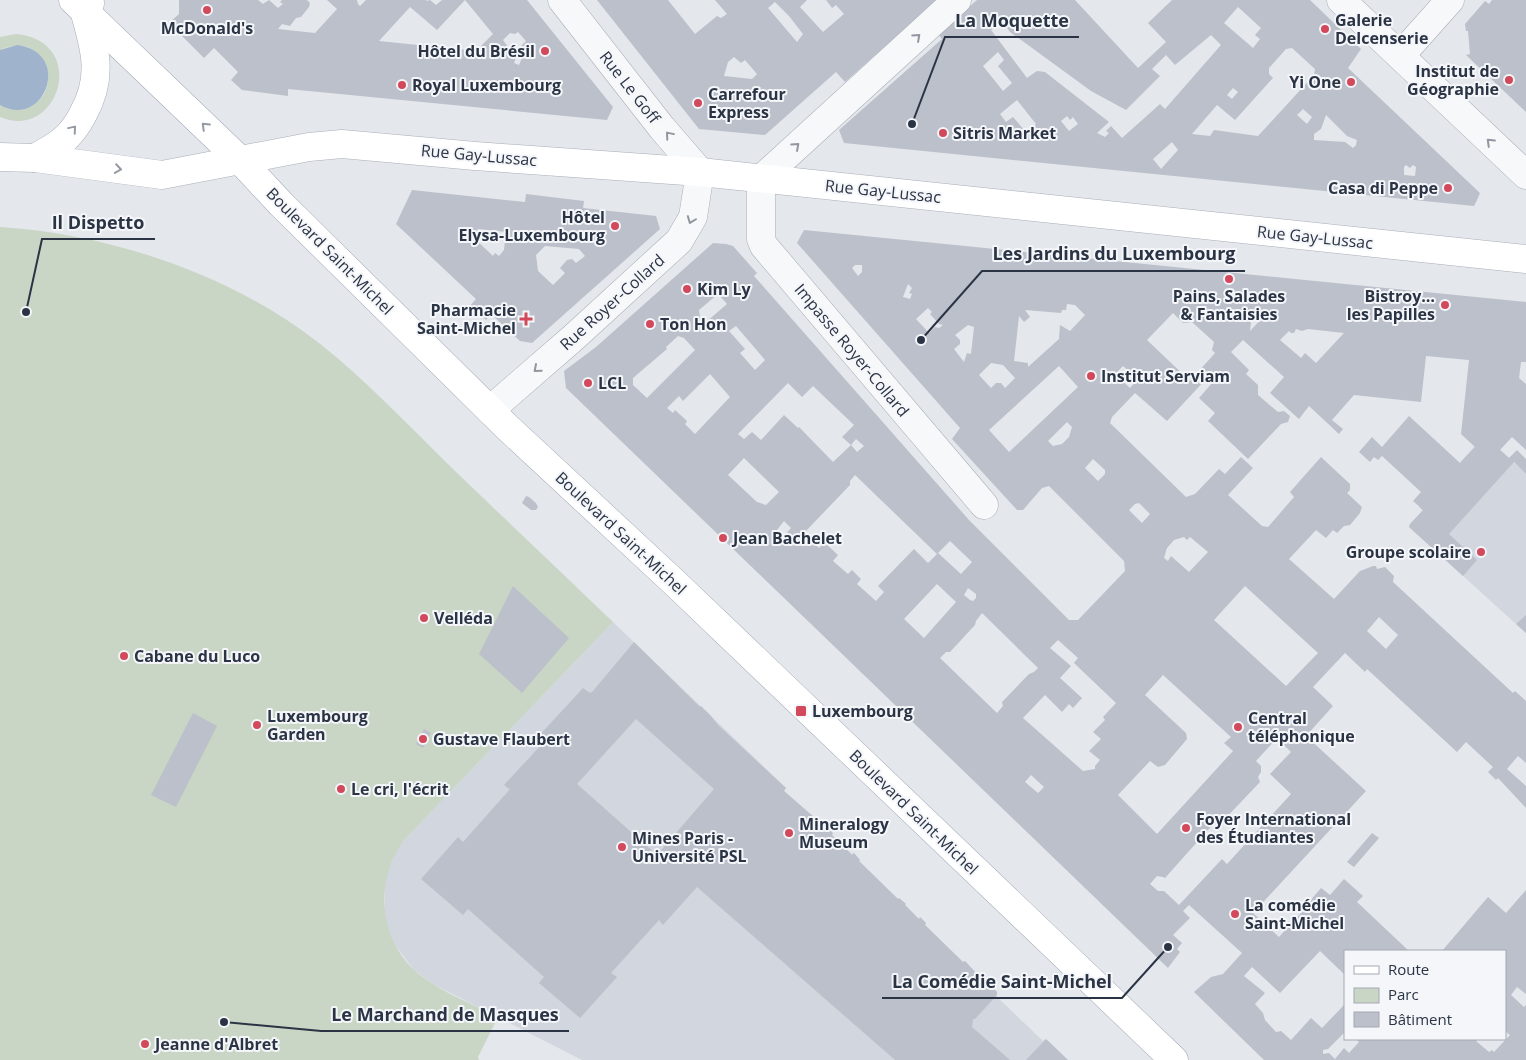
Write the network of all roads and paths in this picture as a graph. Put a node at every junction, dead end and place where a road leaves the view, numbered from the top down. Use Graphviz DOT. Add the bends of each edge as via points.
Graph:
graph roads {
  1 [pos="562,0"];
  2 [pos="957,0"];
  3 [pos="1342,0"];
  4 [pos="1450,0"];
  5 [pos="83,3"];
  6 [pos="1400,56"];
  7 [pos="0,157"];
  8 [pos="35,158"];
  9 [pos="240,160"];
  10 [pos="700,172"];
  11 [pos="1526,175"];
  12 [pos="760,179"];
  13 [pos="1526,259"];
  14 [pos="490,410"];
  15 [pos="984,505"];
  16 [pos="1174,1060"];
  10 -- 1 [label="street, Rue Le Goff, one-way"];
  12 -- 2 [label="street, one-way"];
  3 -- 6 [label="street"];
  4 -- 6 [label="street"];
  8 -- 5 [label="street, one-way" via="63,141 90,102 96,54"];
  9 -- 5 [label="street, Boulevard Saint-Michel, one-way"];
  11 -- 6 [label="street, one-way"];
  7 -- 8 [label="street, Rue Gay-Lussac"];
  8 -- 9 [label="street, Rue Gay-Lussac, one-way" via="162,175"];
  9 -- 10 [label="street, Rue Gay-Lussac" via="342,144"];
  9 -- 14 [label="street, Boulevard Saint-Michel"];
  10 -- 12 [label="street, Rue Gay-Lussac"];
  10 -- 14 [label="street, Rue Royer-Collard, one-way" via="693,217 679,241"];
  12 -- 13 [label="street, Rue Gay-Lussac"];
  12 -- 15 [label="street, Impasse Royer-Collard" via="761,240 764,246"];
  14 -- 16 [label="street, Boulevard Saint-Michel"];
}
